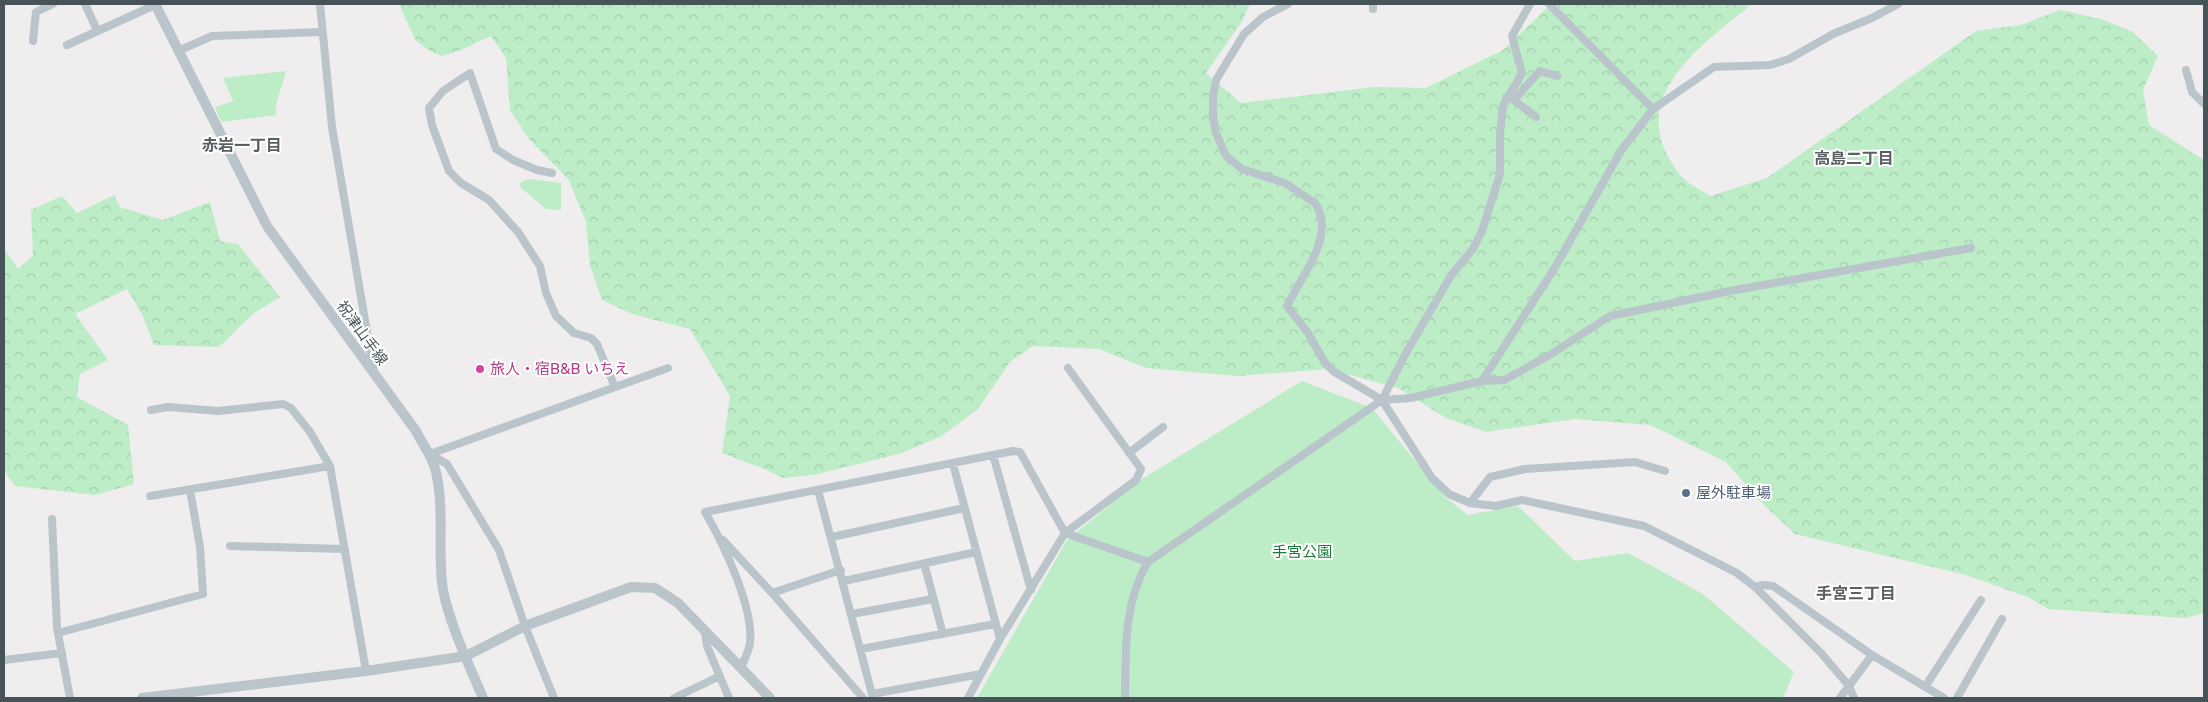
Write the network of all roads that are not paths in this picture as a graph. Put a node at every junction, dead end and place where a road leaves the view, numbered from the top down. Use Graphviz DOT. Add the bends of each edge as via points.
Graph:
graph roads {
  1 [pos="54,4"];
  2 [pos="85,4"];
  3 [pos="155,4"];
  4 [pos="320,4"];
  5 [pos="1288,4"];
  6 [pos="1530,4"];
  7 [pos="1549,4"];
  8 [pos="1898,4"];
  9 [pos="97,30"];
  10 [pos="322,32"];
  11 [pos="33,41"];
  12 [pos="67,45"];
  13 [pos="178,51"];
  14 [pos="2186,70"];
  15 [pos="1557,76"];
  16 [pos="1511,98"];
  17 [pos="2204,104"];
  18 [pos="1653,109"];
  19 [pos="1536,117"];
  20 [pos="552,172"];
  21 [pos="1971,248"];
  22 [pos="668,368"];
  23 [pos="1068,368"];
  24 [pos="375,377"];
  25 [pos="1482,381"];
  26 [pos="615,387"];
  27 [pos="1382,400"];
  28 [pos="151,410"];
  29 [pos="1163,427"];
  30 [pos="1129,453"];
  31 [pos="430,454"];
  32 [pos="993,455"];
  33 [pos="953,464"];
  34 [pos="330,466"];
  35 [pos="1665,471"];
  36 [pos="190,490"];
  37 [pos="818,490"];
  38 [pos="150,496"];
  39 [pos="1470,503"];
  40 [pos="964,508"];
  41 [pos="52,519"];
  42 [pos="1065,533"];
  43 [pos="720,537"];
  44 [pos="832,537"];
  45 [pos="230,546"];
  46 [pos="345,549"];
  47 [pos="976,552"];
  48 [pos="1148,562"];
  49 [pos="924,563"];
  50 [pos="841,570"];
  51 [pos="844,580"];
  52 [pos="1755,587"];
  53 [pos="1031,590"];
  54 [pos="772,593"];
  55 [pos="934,599"];
  56 [pos="1981,600"];
  57 [pos="852,614"];
  58 [pos="2002,619"];
  59 [pos="996,624"];
  60 [pos="525,626"];
  61 [pos="58,633"];
  62 [pos="705,633"];
  63 [pos="942,634"];
  64 [pos="1000,639"];
  65 [pos="861,649"];
  66 [pos="62,653"];
  67 [pos="1872,655"];
  68 [pos="466,656"];
  69 [pos="4,660"];
  70 [pos="741,668"];
  71 [pos="366,671"];
  72 [pos="981,674"];
  73 [pos="720,676"];
  74 [pos="1849,686"];
  75 [pos="1925,687"];
  76 [pos="873,696"];
  77 [pos="70,698"];
  78 [pos="142,698"];
  79 [pos="147,698"];
  80 [pos="483,698"];
  81 [pos="554,698"];
  82 [pos="674,698"];
  83 [pos="729,698"];
  84 [pos="770,698"];
  85 [pos="863,698"];
  86 [pos="968,698"];
  87 [pos="1125,698"];
  88 [pos="1840,698"];
  89 [pos="1854,698"];
  90 [pos="1944,698"];
  91 [pos="1958,698"];
  1 -- 11 [label="street" via="36,12"];
  2 -- 9 [label="street"];
  3 -- 9 [label="street"];
  3 -- 13 [label="street, 祝津山手線"];
  4 -- 10 [label="street"];
  5 -- 27 [label="street" via="1263,17 1244,34 1216,80 1213,98 1216,133 1226,156 1242,169 1285,183 1315,203 1324,222 1323,231 1314,257 1287,306 1329,367"];
  6 -- 16 [label="street" via="1512,36 1522,73"];
  7 -- 18 [label="street"];
  8 -- 18 [label="street" via="1832,34 1789,59 1770,65 1714,67"];
  9 -- 12 [label="street"];
  10 -- 13 [label="street" via="212,36"];
  10 -- 24 [label="street" via="332,127"];
  13 -- 24 [label="street, 祝津山手線" via="267,226"];
  14 -- 17 [label="street" via="2192,92"];
  15 -- 16 [label="street" via="1540,71"];
  16 -- 19 [label="street"];
  16 -- 27 [label="street" via="1503,106 1500,174 1482,231 1473,250 1452,274"];
  18 -- 25 [label="street" via="1621,150 1554,269"];
  20 -- 26 [label="street" via="537,170 496,149 470,73 443,91 430,108 432,125 449,172 489,200 518,232 540,266 546,293 556,316 574,333 591,338 597,344"];
  21 -- 25 [label="street" via="1610,316 1504,380"];
  22 -- 26 [label="street"];
  23 -- 30 [label="street"];
  24 -- 31 [label="street, 祝津山手線"];
  25 -- 27 [label="street" via="1411,398"];
  26 -- 31 [label="street"];
  27 -- 39 [label="street" via="1432,478 1448,494"];
  27 -- 48 [label="street"];
  28 -- 34 [label="street" via="168,407 218,411 283,404 291,408 310,432"];
  29 -- 30 [label="street"];
  30 -- 42 [label="street" via="1141,469 1136,480"];
  31 -- 60 [label="street" via="447,464 498,550"];
  31 -- 68 [label="street, 祝津山手線" via="438,490 444,592"];
  32 -- 33 [label="street"];
  32 -- 42 [label="street" via="1020,452"];
  32 -- 53 [label="street"];
  33 -- 37 [label="street"];
  33 -- 40 [label="street"];
  34 -- 36 [label="street"];
  34 -- 46 [label="street"];
  35 -- 39 [label="street" via="1635,462 1525,469 1490,477"];
  36 -- 38 [label="street"];
  36 -- 61 [label="street" via="200,546 203,594"];
  37 -- 43 [label="street" via="705,512"];
  37 -- 44 [label="street"];
  39 -- 52 [label="street" via="1496,506 1522,500 1644,526 1737,573"];
  40 -- 44 [label="street"];
  40 -- 47 [label="street"];
  41 -- 61 [label="street"];
  42 -- 48 [label="street"];
  42 -- 53 [label="street"];
  43 -- 54 [label="street"];
  43 -- 70 [label="street" via="749,616 750,644"];
  44 -- 50 [label="street"];
  45 -- 46 [label="street"];
  46 -- 71 [label="street"];
  47 -- 49 [label="street"];
  47 -- 59 [label="street"];
  48 -- 87 [label="street" via="1134,589 1128,613"];
  49 -- 51 [label="street"];
  49 -- 55 [label="street"];
  50 -- 51 [label="street"];
  50 -- 54 [label="street"];
  51 -- 57 [label="street"];
  52 -- 67 [label="street" via="1773,586"];
  52 -- 74 [label="street"];
  53 -- 64 [label="street"];
  54 -- 85 [label="street"];
  55 -- 57 [label="street"];
  55 -- 63 [label="street"];
  56 -- 75 [label="street"];
  57 -- 65 [label="street"];
  58 -- 91 [label="street"];
  59 -- 63 [label="street"];
  59 -- 64 [label="street"];
  60 -- 62 [label="street" via="631,588 655,588 678,603"];
  60 -- 68 [label="street"];
  60 -- 81 [label="street"];
  61 -- 66 [label="street"];
  62 -- 70 [label="street"];
  62 -- 73 [label="street"];
  63 -- 65 [label="street"];
  64 -- 72 [label="street"];
  65 -- 76 [label="street"];
  66 -- 69 [label="street"];
  66 -- 77 [label="street"];
  67 -- 74 [label="street"];
  67 -- 75 [label="street"];
  68 -- 71 [label="street"];
  68 -- 80 [label="street, 祝津山手線"];
  70 -- 84 [label="street"];
  71 -- 79 [label="street"];
  72 -- 76 [label="street"];
  72 -- 86 [label="street"];
  73 -- 82 [label="street"];
  73 -- 83 [label="street"];
  74 -- 88 [label="street"];
  74 -- 89 [label="street"];
  75 -- 90 [label="street"];
  78 -- 79 [label="street"];
}
